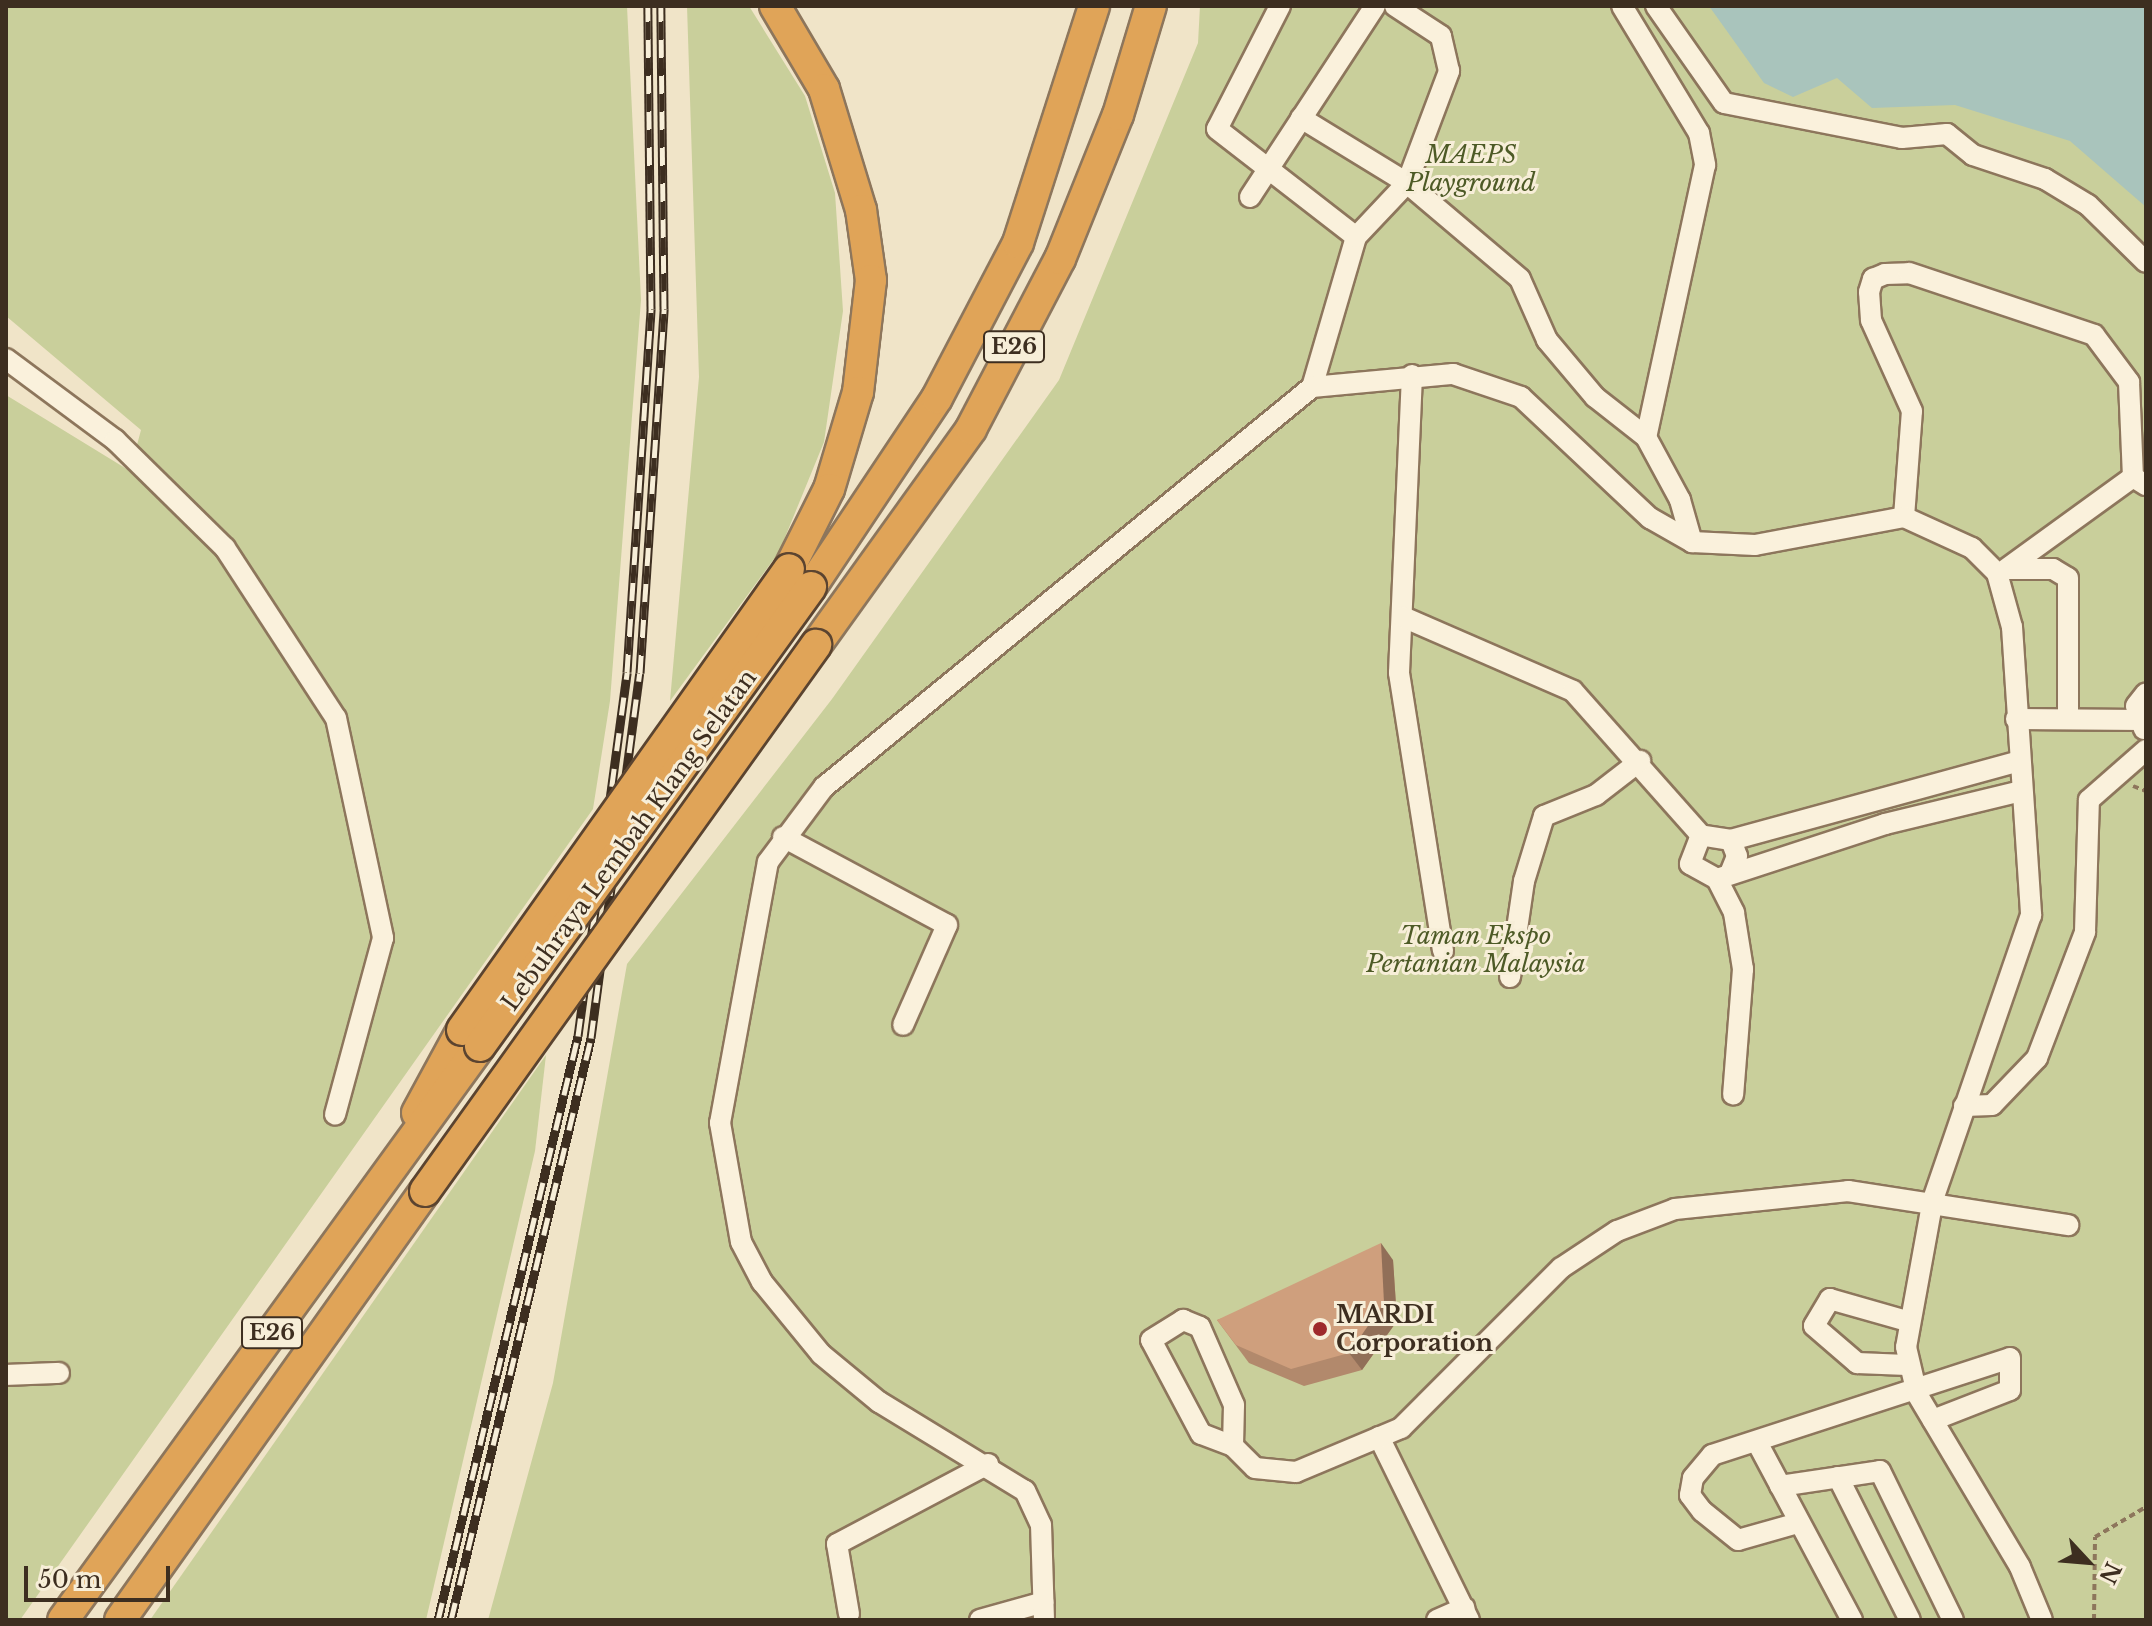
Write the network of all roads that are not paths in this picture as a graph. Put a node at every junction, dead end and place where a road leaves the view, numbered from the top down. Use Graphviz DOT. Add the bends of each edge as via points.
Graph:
graph roads {
  1 [pos="775,6"];
  2 [pos="1094,6"];
  3 [pos="1151,6"];
  4 [pos="1280,6"];
  5 [pos="1375,6"];
  6 [pos="1395,6"];
  7 [pos="1622,6"];
  8 [pos="1656,6"];
  9 [pos="1301,118"];
  10 [pos="1267,172"];
  11 [pos="1407,183"];
  12 [pos="1250,197"];
  13 [pos="1356,237"];
  14 [pos="2146,262"];
  15 [pos="6,359"];
  16 [pos="1412,375"];
  17 [pos="1312,387"];
  18 [pos="1646,437"];
  19 [pos="2140,481"];
  20 [pos="1904,517"];
  21 [pos="1692,542"];
  22 [pos="2002,571"];
  23 [pos="800,578"];
  24 [pos="1403,617"];
  25 [pos="2146,693"];
  26 [pos="2068,717"];
  27 [pos="2016,719"];
  28 [pos="2144,728"];
  29 [pos="2146,750"];
  30 [pos="1640,761"];
  31 [pos="2017,762"];
  32 [pos="2017,792"];
  33 [pos="1878,795"];
  34 [pos="1885,824"];
  35 [pos="1701,835"];
  36 [pos="783,837"];
  37 [pos="1731,840"];
  38 [pos="1724,875"];
  39 [pos="1443,951"];
  40 [pos="1510,977"];
  41 [pos="903,1025"];
  42 [pos="1733,1095"];
  43 [pos="1964,1106"];
  44 [pos="335,1115"];
  45 [pos="1933,1199"];
  46 [pos="2068,1225"];
  47 [pos="1907,1321"];
  48 [pos="1907,1365"];
  49 [pos="59,1373"];
  50 [pos="6,1375"];
  51 [pos="1917,1394"];
  52 [pos="1933,1420"];
  53 [pos="1379,1437"];
  54 [pos="1758,1444"];
  55 [pos="1233,1446"];
  56 [pos="988,1464"];
  57 [pos="1838,1477"];
  58 [pos="1780,1486"];
  59 [pos="1798,1523"];
  60 [pos="1044,1611"];
  61 [pos="849,1614"];
  62 [pos="1467,1614"];
  63 [pos="63,1620"];
  64 [pos="120,1620"];
  65 [pos="980,1620"];
  66 [pos="1437,1620"];
  67 [pos="1852,1620"];
  68 [pos="1910,1620"];
  69 [pos="1953,1620"];
  70 [pos="2042,1620"];
  1 -- 23 [label="highway" via="824,89 861,210 871,280 858,392"];
  2 -- 23 [label="highway, Lebuhraya Lembah Klang Selatan / E26" via="1018,243 937,398"];
  3 -- 64 [label="highway, Lebuhraya Lembah Klang Selatan / E26, bridge" via="1118,115 1060,259 971,429"];
  4 -- 10 [label="street" via="1217,119 1221,138"];
  5 -- 9 [label="street"];
  6 -- 11 [label="street" via="1441,36 1450,57"];
  7 -- 18 [label="street" via="1699,133 1705,165"];
  8 -- 14 [label="street" via="1724,103 1902,138 1947,134 1973,155 2045,179 2088,205"];
  9 -- 10 [label="street"];
  9 -- 11 [label="street"];
  10 -- 12 [label="street"];
  10 -- 13 [label="street"];
  11 -- 13 [label="street"];
  11 -- 18 [label="street" via="1520,279 1547,340 1595,397"];
  13 -- 17 [label="street"];
  15 -- 44 [label="street" via="115,440 225,548 336,718 383,938"];
  16 -- 17 [label="street"];
  16 -- 21 [label="street" via="1489,381 1521,397 1650,518"];
  16 -- 24 [label="street"];
  17 -- 36 [label="street" via="1030,611 824,787"];
  18 -- 21 [label="street" via="1680,500"];
  19 -- 20 [label="street" via="2129,382 2094,335 1909,273 1885,274 1873,279 1870,306 1912,411"];
  19 -- 22 [label="street"];
  20 -- 21 [label="street" via="1755,545"];
  20 -- 22 [label="street" via="1972,548"];
  22 -- 26 [label="street" via="2053,569 2068,578"];
  22 -- 27 [label="street" via="2012,627"];
  23 -- 63 [label="highway, Lebuhraya Lembah Klang Selatan / E26, bridge" via="471,1038 396,1162"];
  24 -- 30 [label="street" via="1573,691"];
  24 -- 39 [label="street" via="1404,714"];
  25 -- 28 [label="street" via="2136,706"];
  26 -- 27 [label="street"];
  26 -- 28 [label="street"];
  27 -- 31 [label="street"];
  29 -- 43 [label="street" via="2089,800 2085,932 2037,1058 1992,1105"];
  30 -- 35 [label="street"];
  30 -- 40 [label="street" via="1596,795 1544,816 1524,881"];
  31 -- 32 [label="street"];
  31 -- 33 [label="street"];
  32 -- 34 [label="street"];
  32 -- 43 [label="street" via="2031,915"];
  33 -- 34 [label="street"];
  33 -- 37 [label="street"];
  34 -- 38 [label="street"];
  35 -- 37 [label="street" via="1717,832"];
  35 -- 38 [label="street" via="1690,864"];
  36 -- 41 [label="street" via="947,925"];
  36 -- 56 [label="street" via="758,903 720,1123 741,1242 762,1282 821,1354 879,1402"];
  37 -- 38 [label="street"];
  38 -- 42 [label="street" via="1743,969"];
  43 -- 45 [label="street"];
  45 -- 46 [label="street"];
  45 -- 47 [label="street"];
  45 -- 53 [label="street" via="1848,1191 1709,1200 1617,1231 1561,1268 1401,1428"];
  47 -- 48 [label="street"];
  47 -- 48 [label="street" via="1830,1299 1814,1326 1857,1363"];
  48 -- 51 [label="street"];
  49 -- 50 [label="street"];
  51 -- 52 [label="street"];
  51 -- 52 [label="street" via="2010,1358 2010,1390"];
  51 -- 54 [label="street"];
  52 -- 70 [label="street"];
  53 -- 55 [label="street" via="1296,1472 1255,1468"];
  53 -- 62 [label="street"];
  54 -- 58 [label="street"];
  54 -- 59 [label="street" via="1712,1455 1693,1478 1690,1495 1738,1540"];
  55 -- 55 [label="street" via="1201,1434 1151,1340 1183,1320 1200,1327 1234,1405"];
  56 -- 60 [label="street" via="1025,1491 1041,1525"];
  56 -- 61 [label="street" via="837,1544"];
  57 -- 58 [label="street"];
  57 -- 68 [label="street"];
  57 -- 69 [label="street" via="1880,1471"];
  58 -- 59 [label="street"];
  59 -- 67 [label="street"];
  60 -- 65 [label="street"];
  62 -- 66 [label="street"];
}
